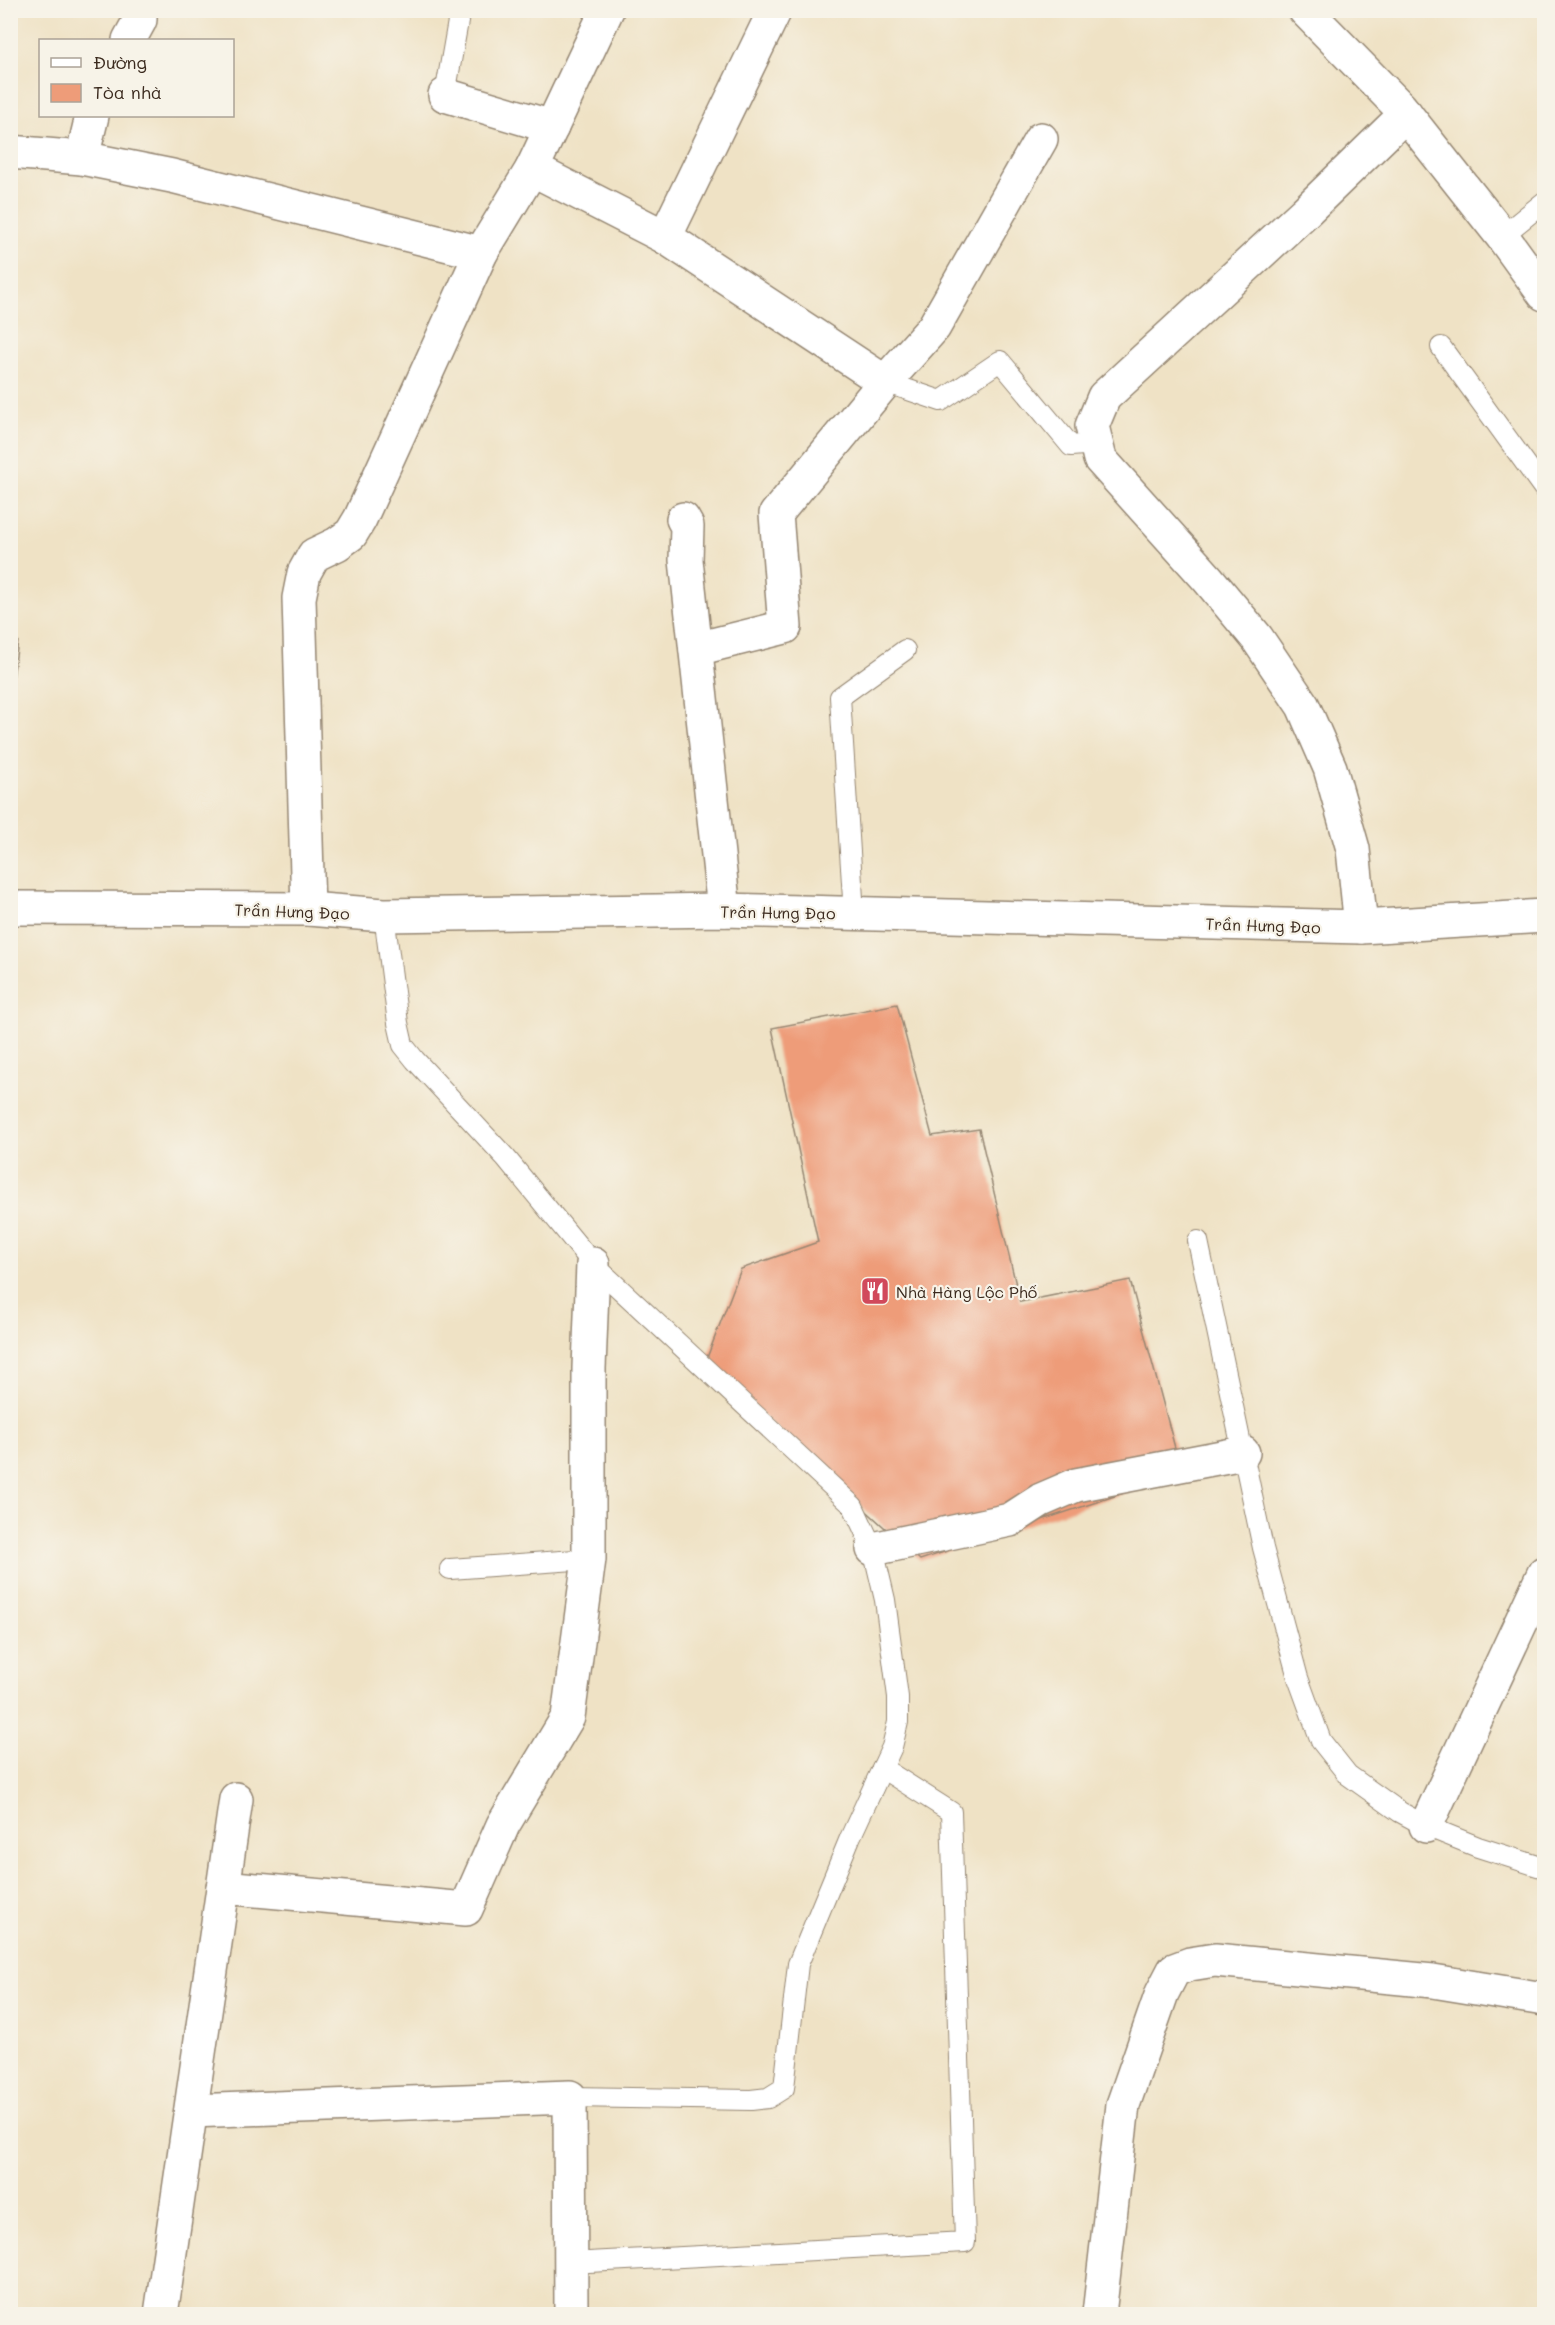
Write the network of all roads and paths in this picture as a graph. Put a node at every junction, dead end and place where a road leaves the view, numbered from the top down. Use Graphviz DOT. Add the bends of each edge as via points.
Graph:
graph roads {
  1 [pos="141,10"];
  2 [pos="460,10"];
  3 [pos="607,10"];
  4 [pos="775,10"];
  5 [pos="1305,10"];
  6 [pos="130,39"];
  7 [pos="444,95"];
  8 [pos="1406,114"];
  9 [pos="92,117"];
  10 [pos="552,127"];
  11 [pos="1041,139"];
  12 [pos="10,152"];
  13 [pos="82,158"];
  14 [pos="532,169"];
  15 [pos="1545,202"];
  16 [pos="1502,236"];
  17 [pos="665,237"];
  18 [pos="481,253"];
  19 [pos="1545,294"];
  20 [pos="1441,347"];
  21 [pos="885,382"];
  22 [pos="1096,444"];
  23 [pos="1545,489"];
  24 [pos="683,519"];
  25 [pos="696,649"];
  26 [pos="905,650"];
  27 [pos="10,908"];
  28 [pos="308,909"];
  29 [pos="724,910"];
  30 [pos="854,914"];
  31 [pos="384,915"];
  32 [pos="1545,916"];
  33 [pos="1361,927"];
  34 [pos="1198,1241"];
  35 [pos="593,1264"];
  36 [pos="1243,1453"];
  37 [pos="873,1549"];
  38 [pos="589,1559"];
  39 [pos="450,1569"];
  40 [pos="1545,1573"];
  41 [pos="882,1768"];
  42 [pos="236,1799"];
  43 [pos="1426,1826"];
  44 [pos="1545,1868"];
  45 [pos="223,1887"];
  46 [pos="1545,1999"];
  47 [pos="570,2097"];
  48 [pos="191,2111"];
  49 [pos="570,2263"];
  50 [pos="161,2314"];
  51 [pos="571,2314"];
  52 [pos="1099,2314"];
  1 -- 6 [label="street"];
  2 -- 7 [label="lane"];
  3 -- 10 [label="street"];
  4 -- 17 [label="street"];
  5 -- 8 [label="street"];
  7 -- 10 [label="street"];
  8 -- 16 [label="street"];
  8 -- 22 [label="street" via="1104,397 1092,426"];
  9 -- 13 [label="street"];
  10 -- 14 [label="street"];
  11 -- 21 [label="street" via="934,327"];
  12 -- 13 [label="street"];
  13 -- 18 [label="street" via="172,176"];
  14 -- 17 [label="street"];
  14 -- 18 [label="street"];
  15 -- 16 [label="lane"];
  16 -- 19 [label="street"];
  17 -- 21 [label="street"];
  18 -- 28 [label="street" via="360,519 351,534 314,555 304,573 299,598"];
  20 -- 23 [label="lane"];
  21 -- 22 [label="lane" via="941,401 1000,361 1071,446"];
  21 -- 25 [label="street" via="776,514 785,627"];
  22 -- 33 [label="street" via="1100,459 1257,638 1303,706 1330,768 1353,849"];
  24 -- 25 [label="street" via="687,526 686,560"];
  25 -- 29 [label="street"];
  26 -- 30 [label="lane" via="840,697"];
  27 -- 28 [label="street, Trần Hưng Đạo"];
  28 -- 31 [label="street, Trần Hưng Đạo"];
  29 -- 30 [label="street, Trần Hưng Đạo"];
  29 -- 31 [label="street, Trần Hưng Đạo"];
  30 -- 33 [label="street, Trần Hưng Đạo"];
  31 -- 35 [label="lane" via="403,1045 506,1158"];
  32 -- 33 [label="street, Trần Hưng Đạo"];
  34 -- 36 [label="lane"];
  35 -- 37 [label="lane" via="854,1506"];
  35 -- 38 [label="street"];
  36 -- 37 [label="street" via="1076,1485 1041,1500 1010,1520"];
  36 -- 43 [label="lane" via="1298,1678 1321,1741 1348,1775"];
  37 -- 41 [label="lane" via="885,1600 898,1696 898,1722"];
  38 -- 39 [label="lane"];
  38 -- 45 [label="street" via="568,1717 503,1825 466,1909"];
  40 -- 43 [label="street"];
  41 -- 47 [label="lane" via="798,1964 784,2088 768,2098 751,2100"];
  41 -- 49 [label="lane" via="951,1812 965,2242"];
  42 -- 45 [label="street"];
  43 -- 44 [label="lane"];
  45 -- 48 [label="street"];
  46 -- 52 [label="street" via="1433,1981 1215,1960 1174,1970 1162,1993 1123,2105"];
  47 -- 48 [label="street"];
  47 -- 49 [label="street"];
  48 -- 50 [label="street"];
  49 -- 51 [label="street"];
}
